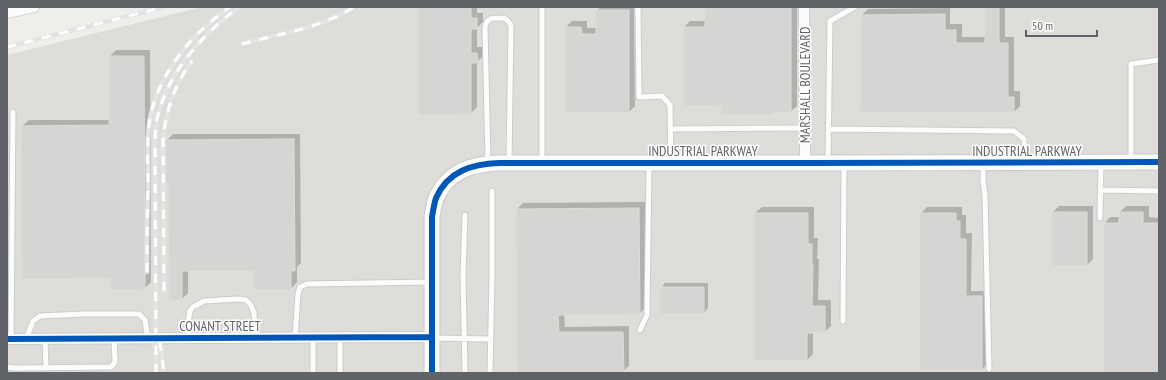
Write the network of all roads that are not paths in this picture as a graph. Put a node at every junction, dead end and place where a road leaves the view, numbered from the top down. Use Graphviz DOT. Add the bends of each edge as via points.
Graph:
graph roads {
  1 [pos="34,7"];
  2 [pos="542,7"];
  3 [pos="638,7"];
  4 [pos="804,7"];
  5 [pos="855,7"];
  6 [pos="7,13"];
  7 [pos="1159,60"];
  8 [pos="13,112"];
  9 [pos="806,128"];
  10 [pos="670,129"];
  11 [pos="829,129"];
  12 [pos="1025,162"];
  13 [pos="1101,162"];
  14 [pos="1131,162"];
  15 [pos="1159,162"];
  16 [pos="488,163"];
  17 [pos="509,163"];
  18 [pos="542,163"];
  19 [pos="649,163"];
  20 [pos="671,163"];
  21 [pos="805,163"];
  22 [pos="828,163"];
  23 [pos="844,163"];
  24 [pos="982,163"];
  25 [pos="1101,190"];
  26 [pos="492,191"];
  27 [pos="1159,191"];
  28 [pos="465,215"];
  29 [pos="1100,218"];
  30 [pos="432,282"];
  31 [pos="843,321"];
  32 [pos="640,330"];
  33 [pos="256,338"];
  34 [pos="295,338"];
  35 [pos="313,338"];
  36 [pos="340,338"];
  37 [pos="432,338"];
  38 [pos="9,339"];
  39 [pos="26,339"];
  40 [pos="45,339"];
  41 [pos="114,339"];
  42 [pos="148,339"];
  43 [pos="188,339"];
  44 [pos="464,339"];
  45 [pos="490,339"];
  46 [pos="7,367"];
  47 [pos="46,368"];
  48 [pos="989,369"];
  49 [pos="313,373"];
  50 [pos="340,373"];
  51 [pos="432,373"];
  52 [pos="465,373"];
  53 [pos="490,373"];
  1 -- 6 [label="street"];
  2 -- 18 [label="lane"];
  3 -- 10 [label="lane" via="639,97 662,96 670,106"];
  4 -- 9 [label="street, MARSHALL BOULEVARD"];
  5 -- 11 [label="lane" via="830,21"];
  7 -- 14 [label="lane" via="1131,64"];
  8 -- 38 [label="lane"];
  9 -- 10 [label="lane"];
  9 -- 21 [label="street, MARSHALL BOULEVARD"];
  10 -- 20 [label="lane"];
  11 -- 12 [label="lane" via="1014,131 1024,139"];
  11 -- 22 [label="lane"];
  12 -- 13 [label="street, INDUSTRIAL PARKWAY"];
  12 -- 24 [label="street, INDUSTRIAL PARKWAY"];
  13 -- 14 [label="street, INDUSTRIAL PARKWAY"];
  13 -- 25 [label="lane"];
  14 -- 15 [label="street, INDUSTRIAL PARKWAY"];
  16 -- 17 [label="street, INDUSTRIAL PARKWAY"];
  16 -- 17 [label="lane" via="485,26 489,19 494,18 508,20 511,25"];
  16 -- 30 [label="street, INDUSTRIAL PARKWAY" via="475,165 458,173 447,182 436,198 432,217"];
  17 -- 18 [label="street, INDUSTRIAL PARKWAY"];
  18 -- 19 [label="street, INDUSTRIAL PARKWAY"];
  19 -- 20 [label="street, INDUSTRIAL PARKWAY"];
  19 -- 32 [label="lane" via="647,315"];
  20 -- 21 [label="street, INDUSTRIAL PARKWAY"];
  21 -- 22 [label="street, INDUSTRIAL PARKWAY"];
  22 -- 23 [label="street, INDUSTRIAL PARKWAY"];
  23 -- 24 [label="street, INDUSTRIAL PARKWAY"];
  23 -- 31 [label="lane"];
  24 -- 48 [label="lane" via="986,196"];
  25 -- 27 [label="lane"];
  25 -- 29 [label="lane"];
  26 -- 45 [label="lane"];
  28 -- 44 [label="lane"];
  30 -- 34 [label="lane" via="307,284 300,288 298,294"];
  30 -- 37 [label="street, INDUSTRIAL PARKWAY"];
  33 -- 34 [label="street, CONANT STREET"];
  33 -- 43 [label="street, CONANT STREET"];
  33 -- 43 [label="lane" via="255,317 251,305 246,300 238,299 204,301 193,307 189,316"];
  34 -- 35 [label="street, CONANT STREET"];
  35 -- 36 [label="street, CONANT STREET"];
  35 -- 49 [label="lane"];
  36 -- 37 [label="street, CONANT STREET"];
  36 -- 50 [label="lane"];
  37 -- 44 [label="lane"];
  37 -- 51 [label="street, INDUSTRIAL PARKWAY"];
  38 -- 39 [label="street, CONANT STREET"];
  39 -- 40 [label="street, CONANT STREET"];
  39 -- 42 [label="lane" via="33,321 40,316 139,314 145,320"];
  40 -- 41 [label="street, CONANT STREET"];
  40 -- 47 [label="lane"];
  41 -- 42 [label="street, CONANT STREET"];
  41 -- 47 [label="lane" via="115,361 111,367"];
  42 -- 43 [label="street, CONANT STREET"];
  44 -- 45 [label="lane"];
  44 -- 52 [label="lane"];
  45 -- 53 [label="lane"];
  46 -- 47 [label="lane"];
}
